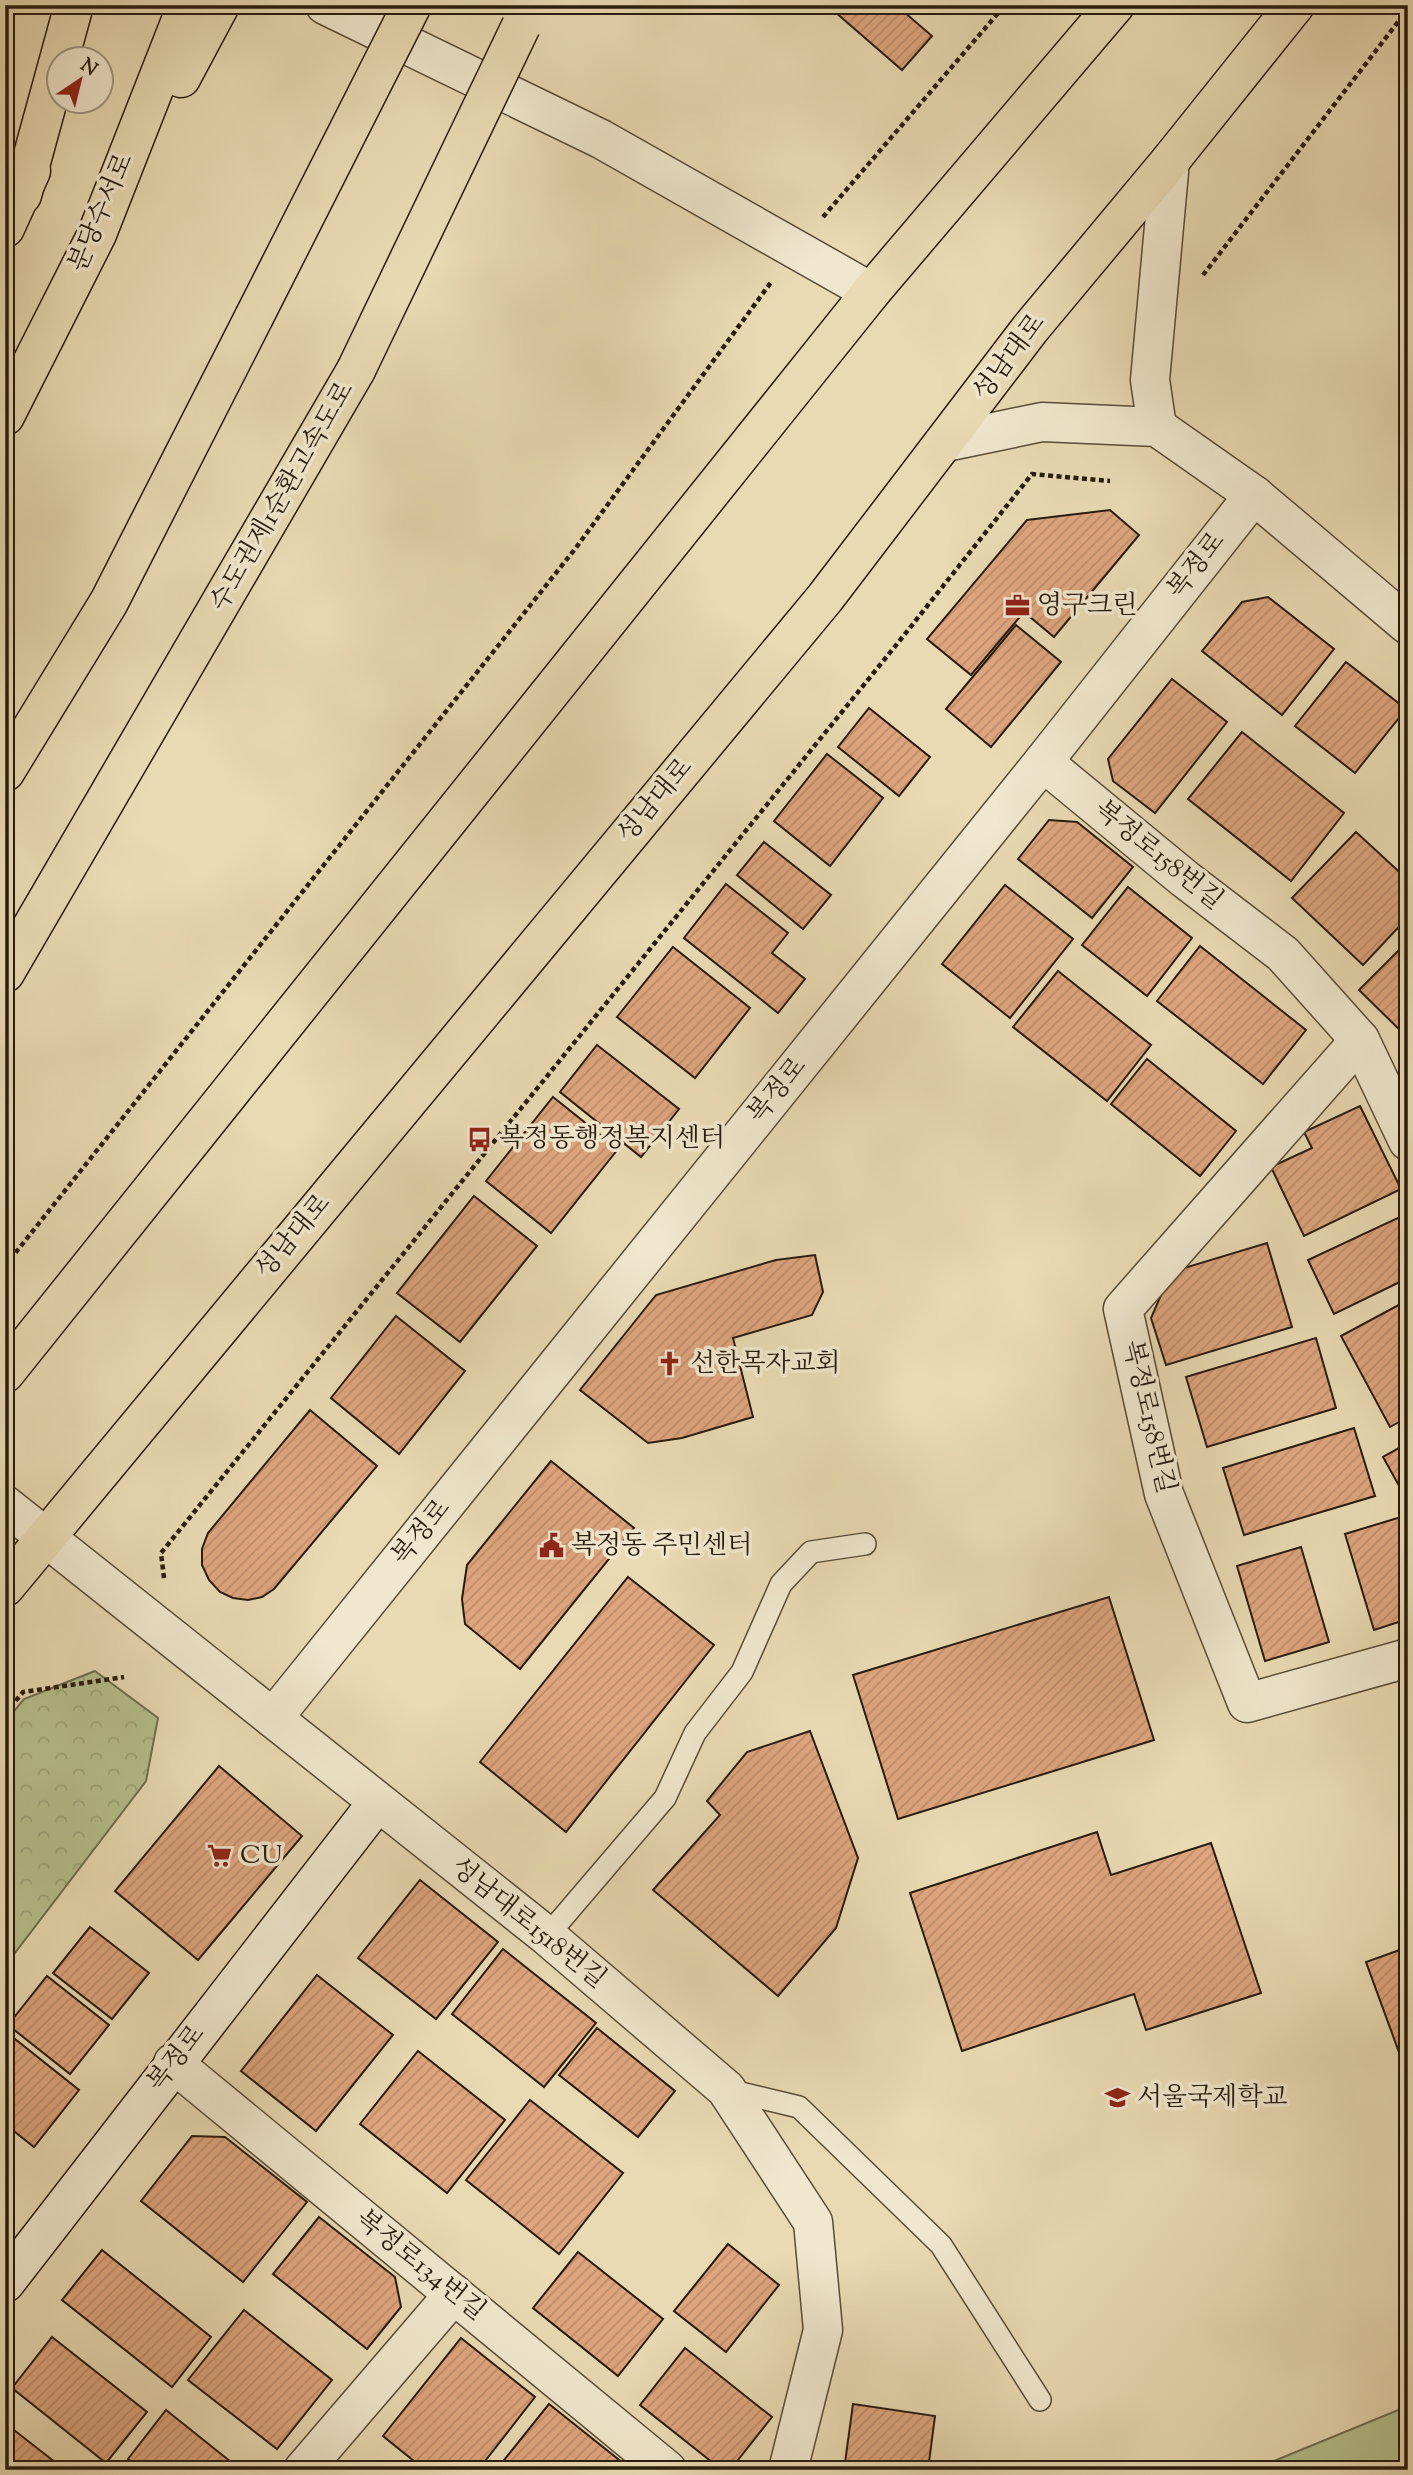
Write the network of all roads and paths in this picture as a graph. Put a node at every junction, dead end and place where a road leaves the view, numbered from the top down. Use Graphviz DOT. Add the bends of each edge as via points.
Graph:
graph roads {
  1 [pos="74,5"];
  2 [pos="102,5"];
  3 [pos="187,5"];
  4 [pos="220,5"];
  5 [pos="325,5"];
  6 [pos="412,5"];
  7 [pos="1005,5"];
  8 [pos="1115,5"];
  9 [pos="1295,5"];
  10 [pos="1408,9"];
  11 [pos="526,15"];
  12 [pos="85,46"];
  13 [pos="55,116"];
  14 [pos="1170,161"];
  15 [pos="22,195"];
  16 [pos="5,228"];
  17 [pos="97,234"];
  18 [pos="795,248"];
  19 [pos="1201,278"];
  20 [pos="871,292"];
  21 [pos="5,416"];
  22 [pos="1157,427"];
  23 [pos="946,442"];
  24 [pos="1110,481"];
  25 [pos="1254,495"];
  26 [pos="1408,625"];
  27 [pos="1043,762"];
  28 [pos="5,772"];
  29 [pos="5,973"];
  30 [pos="1360,1040"];
  31 [pos="1408,1140"];
  32 [pos="5,1266"];
  33 [pos="5,1373"];
  34 [pos="5,1505"];
  35 [pos="45,1538"];
  36 [pos="865,1544"];
  37 [pos="164,1579"];
  38 [pos="5,1587"];
  39 [pos="1408,1658"];
  40 [pos="124,1677"];
  41 [pos="5,1714"];
  42 [pos="273,1718"];
  43 [pos="377,1803"];
  44 [pos="547,1936"];
  45 [pos="173,2063"];
  46 [pos="726,2089"];
  47 [pos="5,2283"];
  48 [pos="454,2294"];
  49 [pos="1040,2400"];
  50 [pos="303,2470"];
  51 [pos="667,2470"];
  52 [pos="788,2470"];
  1 -- 15 [label="main road"];
  2 -- 12 [label="main road"];
  3 -- 17 [label="main road, 분당수서로"];
  4 -- 17 [label="main road"];
  5 -- 18 [label="street" via="601,139"];
  6 -- 28 [label="main road, bridge" via="109,602"];
  7 -- 18 [label="path"];
  8 -- 20 [label="main road"];
  9 -- 14 [label="main road, 성남대로"];
  10 -- 19 [label="path"];
  11 -- 29 [label="main road, 수도권제1순환고속도로, bridge" via="356,370"];
  13 -- 15 [label="main road"];
  14 -- 22 [label="street" via="1150,380"];
  14 -- 23 [label="main road, 성남대로" via="1030,329"];
  15 -- 16 [label="main road"];
  17 -- 21 [label="main road, 분당수서로"];
  18 -- 20 [label="street"];
  18 -- 32 [label="path" via="575,550"];
  20 -- 33 [label="main road"];
  22 -- 23 [label="street" via="1042,422"];
  22 -- 25 [label="street"];
  23 -- 35 [label="main road, 성남대로" via="816,608"];
  24 -- 37 [label="path" via="1032,474 160,1553"];
  25 -- 26 [label="street"];
  25 -- 27 [label="street, 복정로"];
  27 -- 30 [label="street, 복정로158번길" via="1283,954"];
  27 -- 42 [label="street, 복정로"];
  30 -- 31 [label="street, 복정로158번길"];
  30 -- 39 [label="street, 복정로158번길" via="1123,1309 1164,1494 1247,1703"];
  34 -- 35 [label="street, 성남대로1518번길"];
  35 -- 38 [label="main road, 성남대로"];
  35 -- 42 [label="street, 성남대로1518번길"];
  36 -- 44 [label="lane" via="811,1552 781,1584 742,1672 695,1733 665,1798"];
  40 -- 41 [label="path" via="23,1692"];
  42 -- 43 [label="street, 성남대로1518번길"];
  43 -- 44 [label="street, 성남대로1518번길"];
  43 -- 45 [label="street, 복정로"];
  44 -- 46 [label="street, 성남대로1518번길"];
  45 -- 47 [label="street, 복정로"];
  45 -- 48 [label="street, 복정로134번길"];
  46 -- 49 [label="lane" via="799,2107 941,2245"];
  46 -- 52 [label="street, 성남대로1518번길" via="813,2222 822,2330"];
  48 -- 50 [label="street"];
  48 -- 51 [label="street, 복정로134번길"];
}
